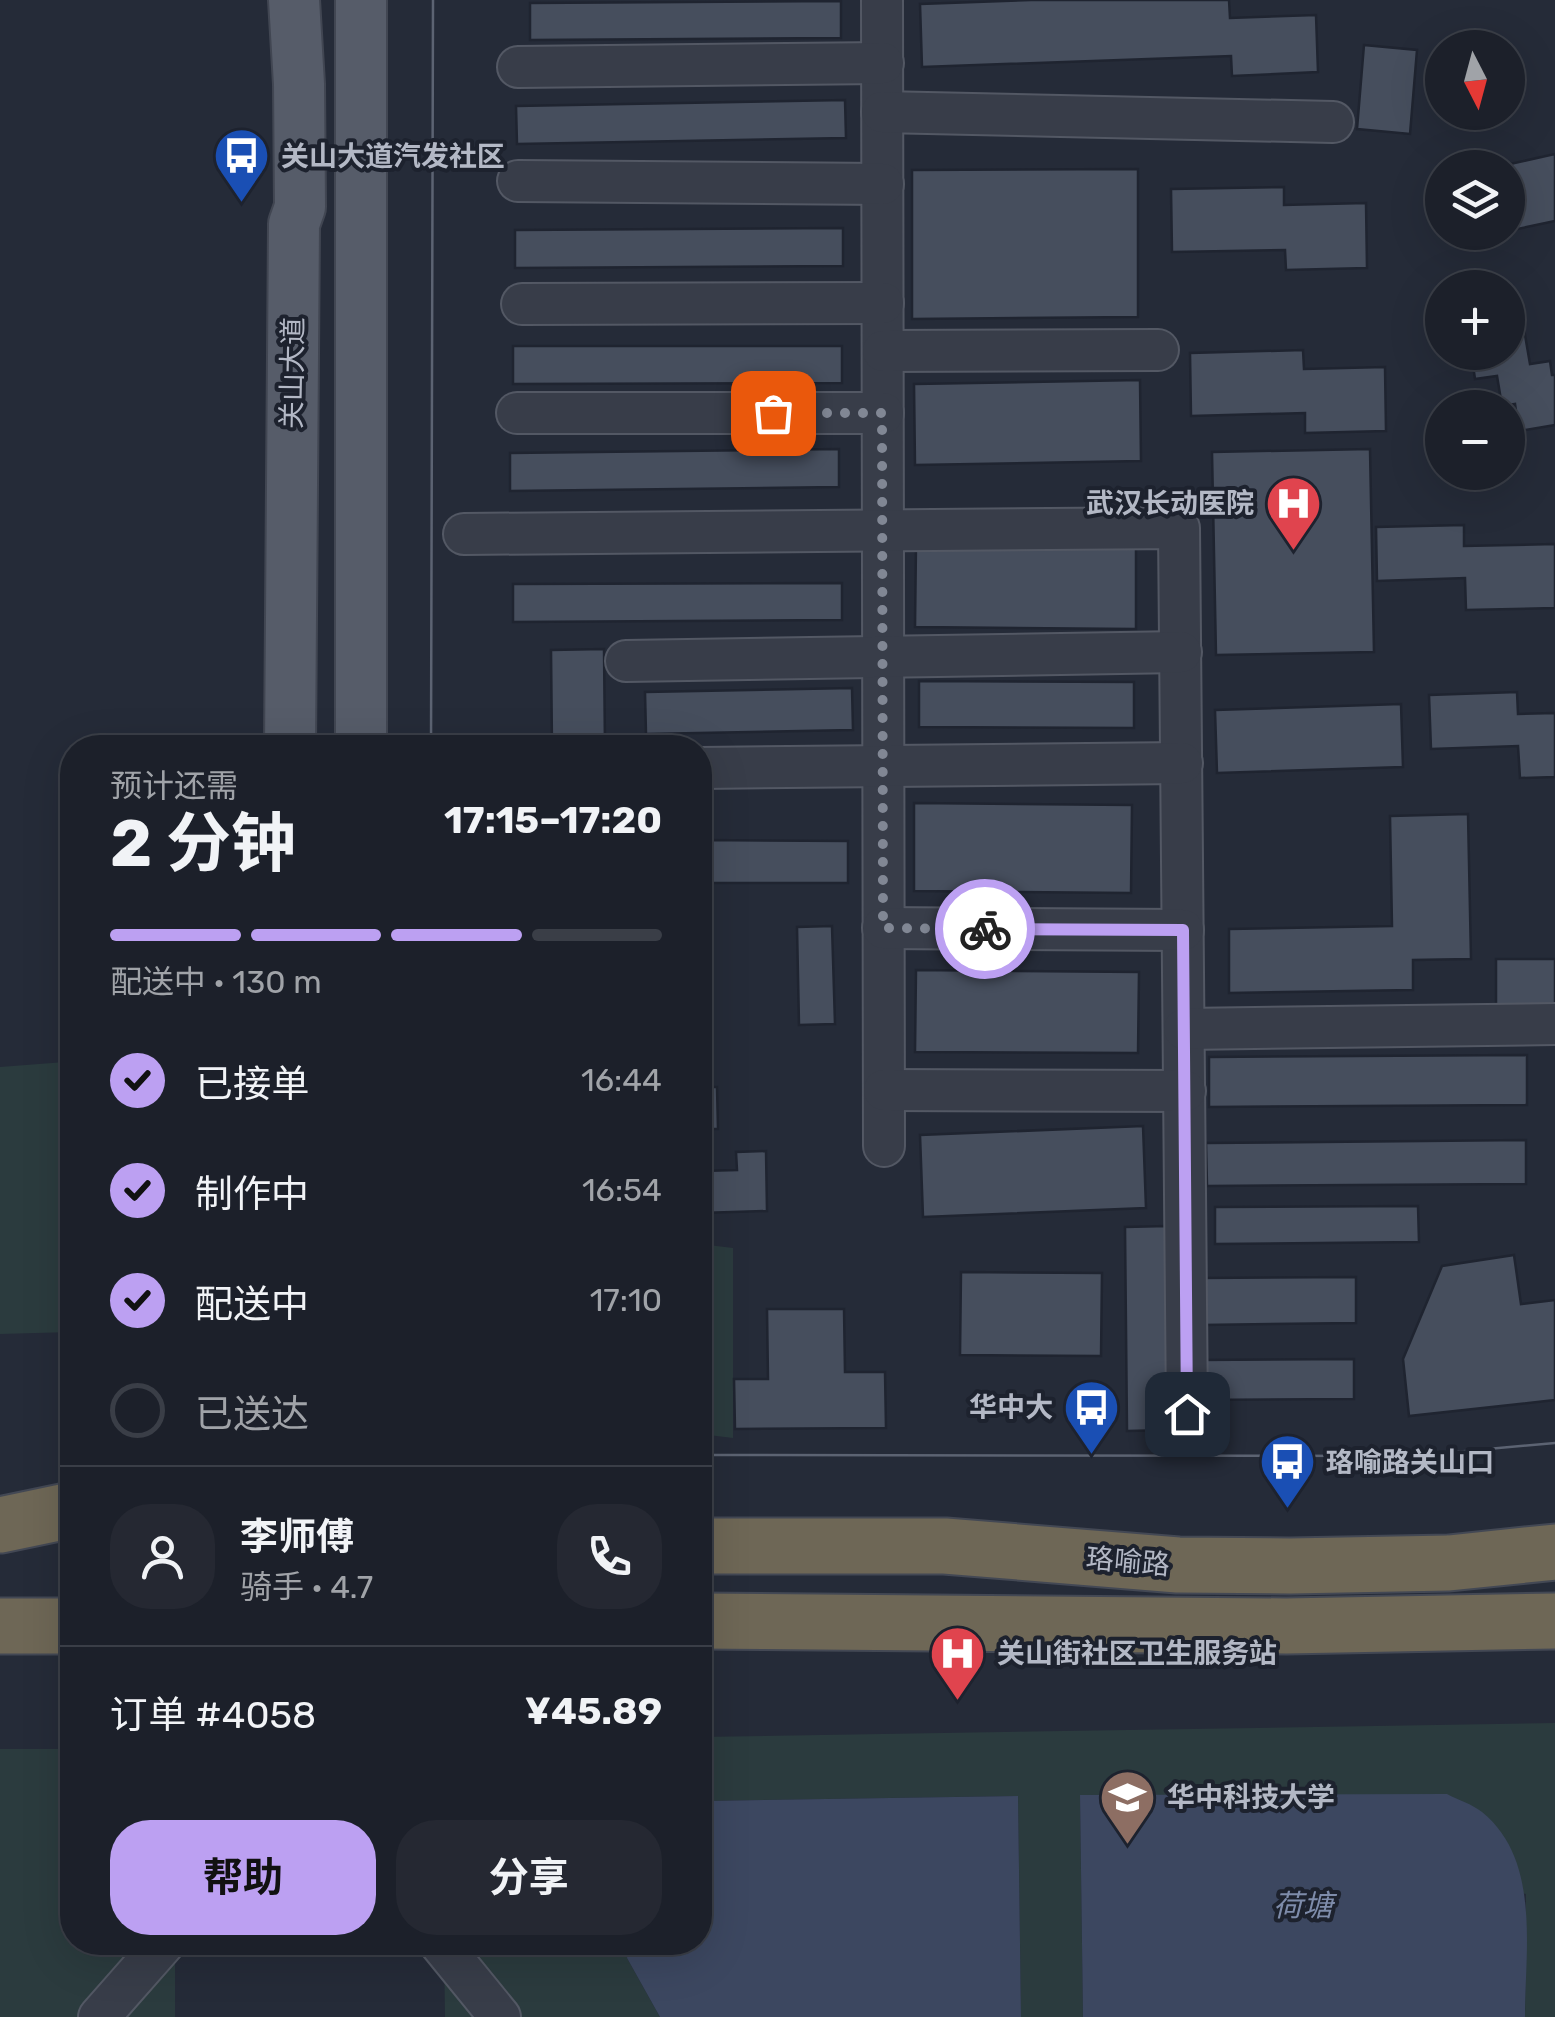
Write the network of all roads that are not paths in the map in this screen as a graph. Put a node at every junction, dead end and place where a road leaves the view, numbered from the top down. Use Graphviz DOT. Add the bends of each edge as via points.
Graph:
graph roads {
  1 [pos="294,0"];
  2 [pos="361,0"];
  3 [pos="882,0"];
  4 [pos="882,63"];
  5 [pos="518,67"];
  6 [pos="882,112"];
  7 [pos="1333,122"];
  8 [pos="518,181"];
  9 [pos="883,184"];
  10 [pos="882,303"];
  11 [pos="522,304"];
  12 [pos="1158,350"];
  13 [pos="882,351"];
  14 [pos="517,412"];
  15 [pos="882,413"];
  16 [pos="883,530"];
  17 [pos="464,534"];
  18 [pos="1182,652"];
  19 [pos="882,656"];
  20 [pos="626,661"];
  21 [pos="290,735"];
  22 [pos="361,735"];
  23 [pos="1182,763"];
  24 [pos="882,766"];
  25 [pos="712,768"];
  26 [pos="883,928"];
  27 [pos="1183,930"];
  28 [pos="1555,1024"];
  29 [pos="1184,1030"];
  30 [pos="884,1090"];
  31 [pos="1184,1090"];
  32 [pos="884,1146"];
  33 [pos="1187,1414"];
  34 [pos="60,1512"];
  35 [pos="0,1525"];
  36 [pos="712,1545"];
  37 [pos="60,1548"];
  38 [pos="0,1550"];
  39 [pos="1555,1552"];
  40 [pos="712,1621"];
  41 [pos="1555,1621"];
  42 [pos="0,1626"];
  43 [pos="60,1626"];
  44 [pos="154,1955"];
  45 [pos="450,1955"];
  46 [pos="100,2017"];
  47 [pos="500,2017"];
  1 -- 21 [label="main road, 关山大道" via="300,207 294,224"];
  2 -- 22 [label="main road"];
  3 -- 4 [label="street"];
  4 -- 5 [label="street"];
  4 -- 6 [label="street"];
  6 -- 7 [label="street"];
  6 -- 9 [label="street"];
  8 -- 9 [label="street"];
  9 -- 10 [label="street"];
  10 -- 11 [label="street"];
  10 -- 13 [label="street"];
  12 -- 13 [label="street"];
  13 -- 15 [label="street"];
  14 -- 15 [label="street"];
  15 -- 16 [label="street"];
  16 -- 17 [label="street"];
  16 -- 18 [label="street" via="1180,528"];
  16 -- 19 [label="street"];
  18 -- 19 [label="street"];
  18 -- 23 [label="street"];
  19 -- 20 [label="street"];
  19 -- 24 [label="street"];
  23 -- 24 [label="street"];
  23 -- 27 [label="street"];
  24 -- 25 [label="street"];
  24 -- 26 [label="street"];
  26 -- 27 [label="street"];
  26 -- 30 [label="street"];
  27 -- 29 [label="street"];
  28 -- 29 [label="street"];
  29 -- 31 [label="street"];
  30 -- 31 [label="street"];
  30 -- 32 [label="street"];
  31 -- 33 [label="street"];
  34 -- 35 [label="highway"];
  36 -- 39 [label="highway, 珞喻路" via="945,1546 1178,1566 1449,1563"];
  37 -- 38 [label="highway"];
  40 -- 41 [label="highway"];
  42 -- 43 [label="highway"];
  44 -- 46 [label="street"];
  45 -- 47 [label="street"];
}
